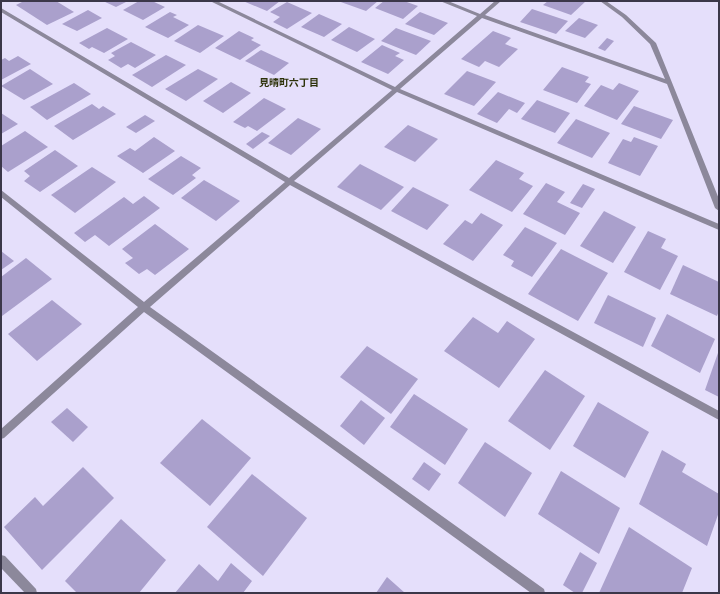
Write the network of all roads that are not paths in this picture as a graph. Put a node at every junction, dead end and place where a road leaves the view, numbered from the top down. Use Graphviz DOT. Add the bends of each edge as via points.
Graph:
graph roads {
  1 [pos="213,1"];
  2 [pos="443,1"];
  3 [pos="498,1"];
  4 [pos="603,1"];
  5 [pos="1,10"];
  6 [pos="481,16"];
  7 [pos="670,83"];
  8 [pos="397,90"];
  9 [pos="289,181"];
  10 [pos="1,193"];
  11 [pos="719,208"];
  12 [pos="719,228"];
  13 [pos="144,306"];
  14 [pos="719,416"];
  15 [pos="1,435"];
  16 [pos="1,560"];
  17 [pos="32,593"];
  18 [pos="540,593"];
  1 -- 8 [label="street"];
  2 -- 6 [label="street"];
  3 -- 6 [label="street"];
  4 -- 7 [label="street" via="624,16 653,43"];
  5 -- 9 [label="street"];
  6 -- 7 [label="street"];
  6 -- 8 [label="street"];
  7 -- 11 [label="street"];
  8 -- 9 [label="street"];
  8 -- 12 [label="street"];
  9 -- 13 [label="street"];
  9 -- 14 [label="street"];
  10 -- 13 [label="street"];
  13 -- 15 [label="street"];
  13 -- 18 [label="street"];
  16 -- 17 [label="street"];
}
